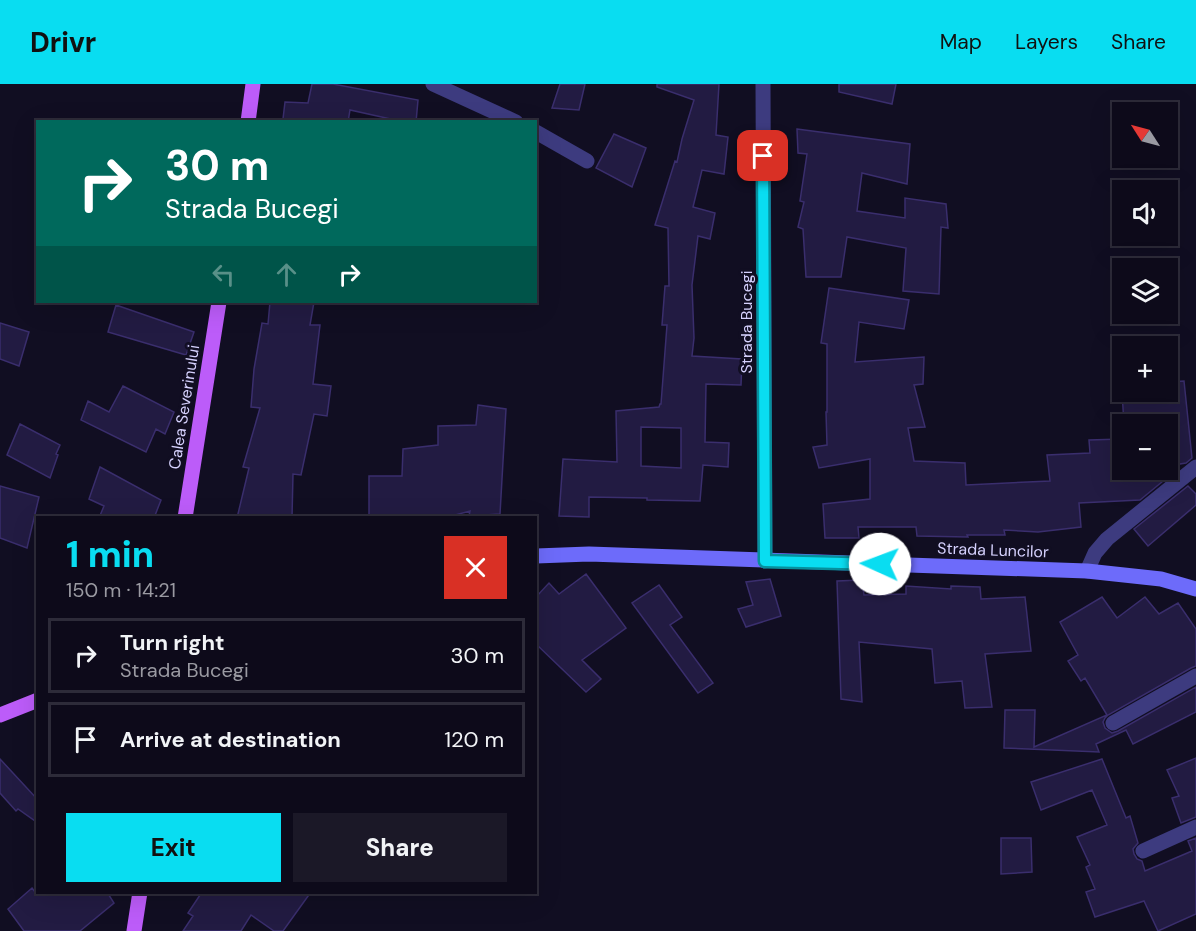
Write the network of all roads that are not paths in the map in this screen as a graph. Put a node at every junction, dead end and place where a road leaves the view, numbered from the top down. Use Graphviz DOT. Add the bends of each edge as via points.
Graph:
graph roads {
  1 [pos="253,84"];
  2 [pos="433,84"];
  3 [pos="763,84"];
  4 [pos="248,120"];
  5 [pos="512,120"];
  6 [pos="537,133"];
  7 [pos="587,161"];
  8 [pos="219,303"];
  9 [pos="1196,467"];
  10 [pos="185,516"];
  11 [pos="537,556"];
  12 [pos="765,561"];
  13 [pos="1087,571"];
  14 [pos="1196,589"];
  15 [pos="1196,676"];
  16 [pos="36,701"];
  17 [pos="0,715"];
  18 [pos="1113,723"];
  19 [pos="1196,827"];
  20 [pos="1143,851"];
  21 [pos="140,894"];
  22 [pos="134,931"];
  1 -- 4 [label="main road"];
  2 -- 5 [label="street"];
  3 -- 12 [label="street, Strada Bucegi"];
  6 -- 7 [label="street"];
  8 -- 10 [label="main road, Calea Severinului"];
  9 -- 13 [label="street" via="1107,539"];
  11 -- 12 [label="main road, Strada Luncilor" via="589,554"];
  12 -- 13 [label="main road, Strada Luncilor"];
  13 -- 14 [label="main road, Strada Luncilor" via="1161,579"];
  15 -- 18 [label="street"];
  16 -- 17 [label="main road"];
  19 -- 20 [label="street"];
  21 -- 22 [label="main road"];
}
